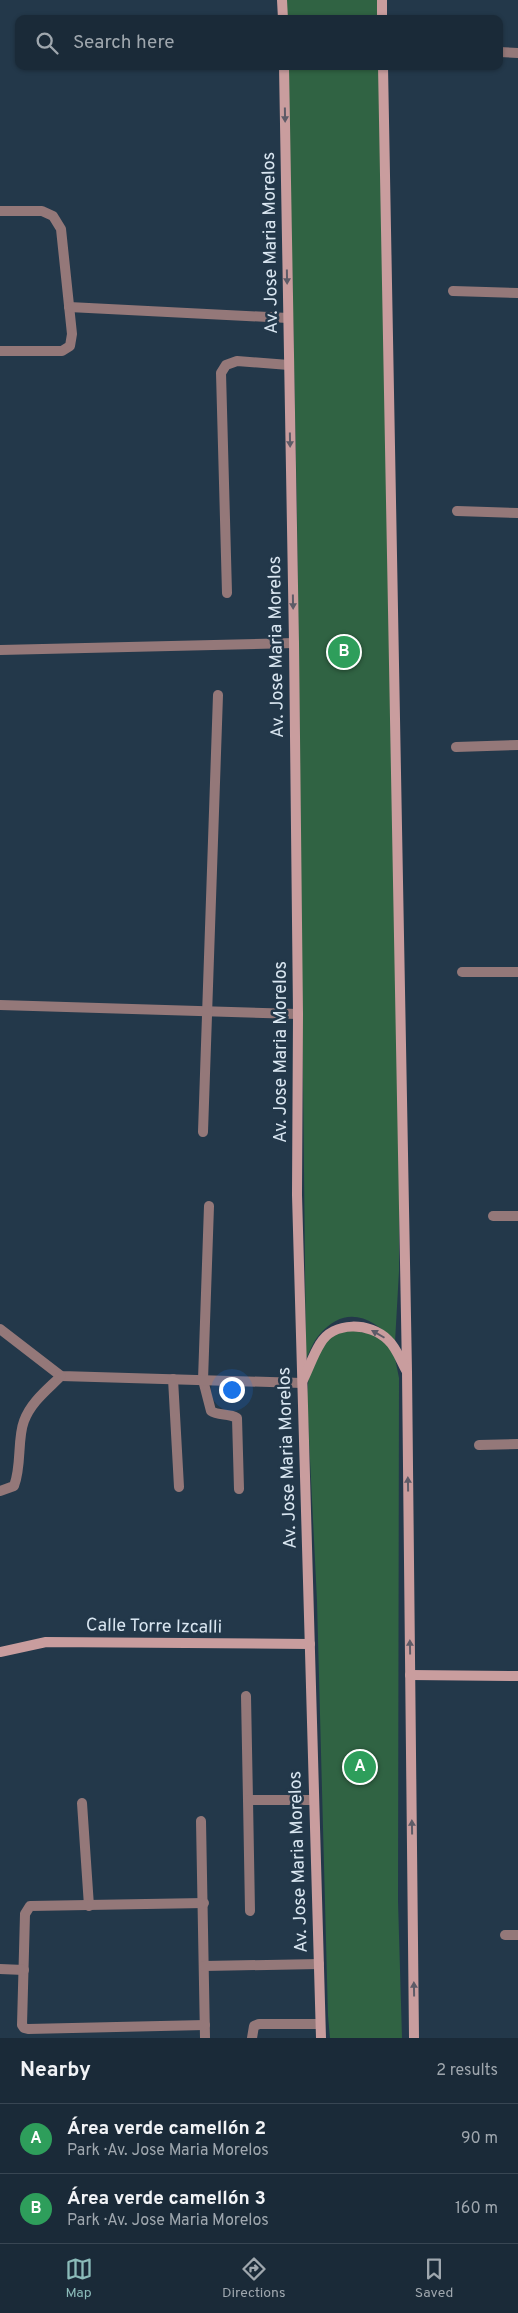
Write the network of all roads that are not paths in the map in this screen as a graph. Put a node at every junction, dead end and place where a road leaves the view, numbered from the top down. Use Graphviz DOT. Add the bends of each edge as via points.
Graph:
graph roads {
  1 [pos="282,0"];
  2 [pos="382,0"];
  3 [pos="283,15"];
  4 [pos="382,15"];
  5 [pos="503,52"];
  6 [pos="518,53"];
  7 [pos="284,70"];
  8 [pos="383,70"];
  9 [pos="0,211"];
  10 [pos="452,291"];
  11 [pos="518,293"];
  12 [pos="69,307"];
  13 [pos="288,318"];
  14 [pos="0,351"];
  15 [pos="289,365"];
  16 [pos="457,511"];
  17 [pos="518,513"];
  18 [pos="227,593"];
  19 [pos="294,643"];
  20 [pos="0,650"];
  21 [pos="218,695"];
  22 [pos="518,745"];
  23 [pos="456,747"];
  24 [pos="462,972"];
  25 [pos="518,972"];
  26 [pos="0,1005"];
  27 [pos="207,1010"];
  28 [pos="298,1014"];
  29 [pos="203,1132"];
  30 [pos="209,1206"];
  31 [pos="493,1216"];
  32 [pos="518,1216"];
  33 [pos="0,1329"];
  34 [pos="407,1371"];
  35 [pos="61,1376"];
  36 [pos="173,1380"];
  37 [pos="203,1380"];
  38 [pos="302,1383"];
  39 [pos="518,1444"];
  40 [pos="479,1445"];
  41 [pos="179,1487"];
  42 [pos="239,1489"];
  43 [pos="0,1492"];
  44 [pos="310,1644"];
  45 [pos="0,1652"];
  46 [pos="410,1675"];
  47 [pos="518,1676"];
  48 [pos="246,1696"];
  49 [pos="248,1800"];
  50 [pos="314,1800"];
  51 [pos="82,1803"];
  52 [pos="201,1820"];
  53 [pos="204,1903"];
  54 [pos="89,1906"];
  55 [pos="250,1910"];
  56 [pos="505,1935"];
  57 [pos="518,1935"];
  58 [pos="318,1964"];
  59 [pos="204,1966"];
  60 [pos="0,1969"];
  61 [pos="24,1970"];
  62 [pos="320,2024"];
  63 [pos="205,2025"];
  64 [pos="93,2033"];
  65 [pos="205,2038"];
  66 [pos="252,2038"];
  67 [pos="321,2038"];
  68 [pos="414,2038"];
  1 -- 3 [label="main road"];
  2 -- 4 [label="main road"];
  5 -- 6 [label="street"];
  7 -- 13 [label="main road, Av. Jose Maria Morelos, one-way"];
  8 -- 34 [label="main road"];
  9 -- 12 [label="street" via="42,211 53,216 61,230"];
  10 -- 11 [label="street"];
  12 -- 13 [label="street"];
  12 -- 14 [label="street" via="70,346 62,351"];
  13 -- 15 [label="main road, Av. Jose Maria Morelos"];
  15 -- 18 [label="street" via="237,361 226,364 222,373"];
  15 -- 19 [label="main road, Av. Jose Maria Morelos, one-way"];
  16 -- 17 [label="street"];
  19 -- 20 [label="street"];
  19 -- 28 [label="main road, Av. Jose Maria Morelos"];
  21 -- 27 [label="street"];
  22 -- 23 [label="street"];
  24 -- 25 [label="street"];
  26 -- 27 [label="street"];
  27 -- 28 [label="street"];
  27 -- 29 [label="street"];
  28 -- 38 [label="main road, Av. Jose Maria Morelos" via="297,1195"];
  30 -- 37 [label="street"];
  31 -- 32 [label="street"];
  33 -- 35 [label="street"];
  34 -- 38 [label="main road, one-way" via="389,1340 370,1329 354,1326 337,1328 320,1343"];
  46 -- 34 [label="main road, one-way"];
  35 -- 36 [label="street"];
  35 -- 43 [label="street" via="34,1402 23,1422 18,1476 14,1486"];
  36 -- 37 [label="street"];
  36 -- 41 [label="street"];
  37 -- 38 [label="street"];
  37 -- 42 [label="street" via="211,1411 237,1418"];
  38 -- 44 [label="main road, Av. Jose Maria Morelos"];
  39 -- 40 [label="street"];
  44 -- 45 [label="main road, Calle Torre Izcalli" via="46,1642"];
  44 -- 50 [label="main road, Av. Jose Maria Morelos"];
  46 -- 47 [label="main road"];
  68 -- 46 [label="main road, one-way"];
  48 -- 49 [label="street"];
  49 -- 50 [label="street"];
  49 -- 55 [label="street"];
  50 -- 58 [label="main road, Av. Jose Maria Morelos"];
  51 -- 54 [label="street"];
  52 -- 53 [label="street"];
  53 -- 54 [label="street"];
  53 -- 59 [label="street"];
  54 -- 61 [label="street" via="30,1906 26,1909"];
  56 -- 57 [label="street"];
  58 -- 59 [label="street"];
  58 -- 62 [label="main road, Av. Jose Maria Morelos"];
  59 -- 63 [label="street"];
  60 -- 61 [label="street"];
  61 -- 64 [label="street" via="24,2028"];
  62 -- 66 [label="street" via="259,2024 254,2026"];
  62 -- 67 [label="main road, Av. Jose Maria Morelos"];
  63 -- 64 [label="street"];
  63 -- 65 [label="street"];
}
